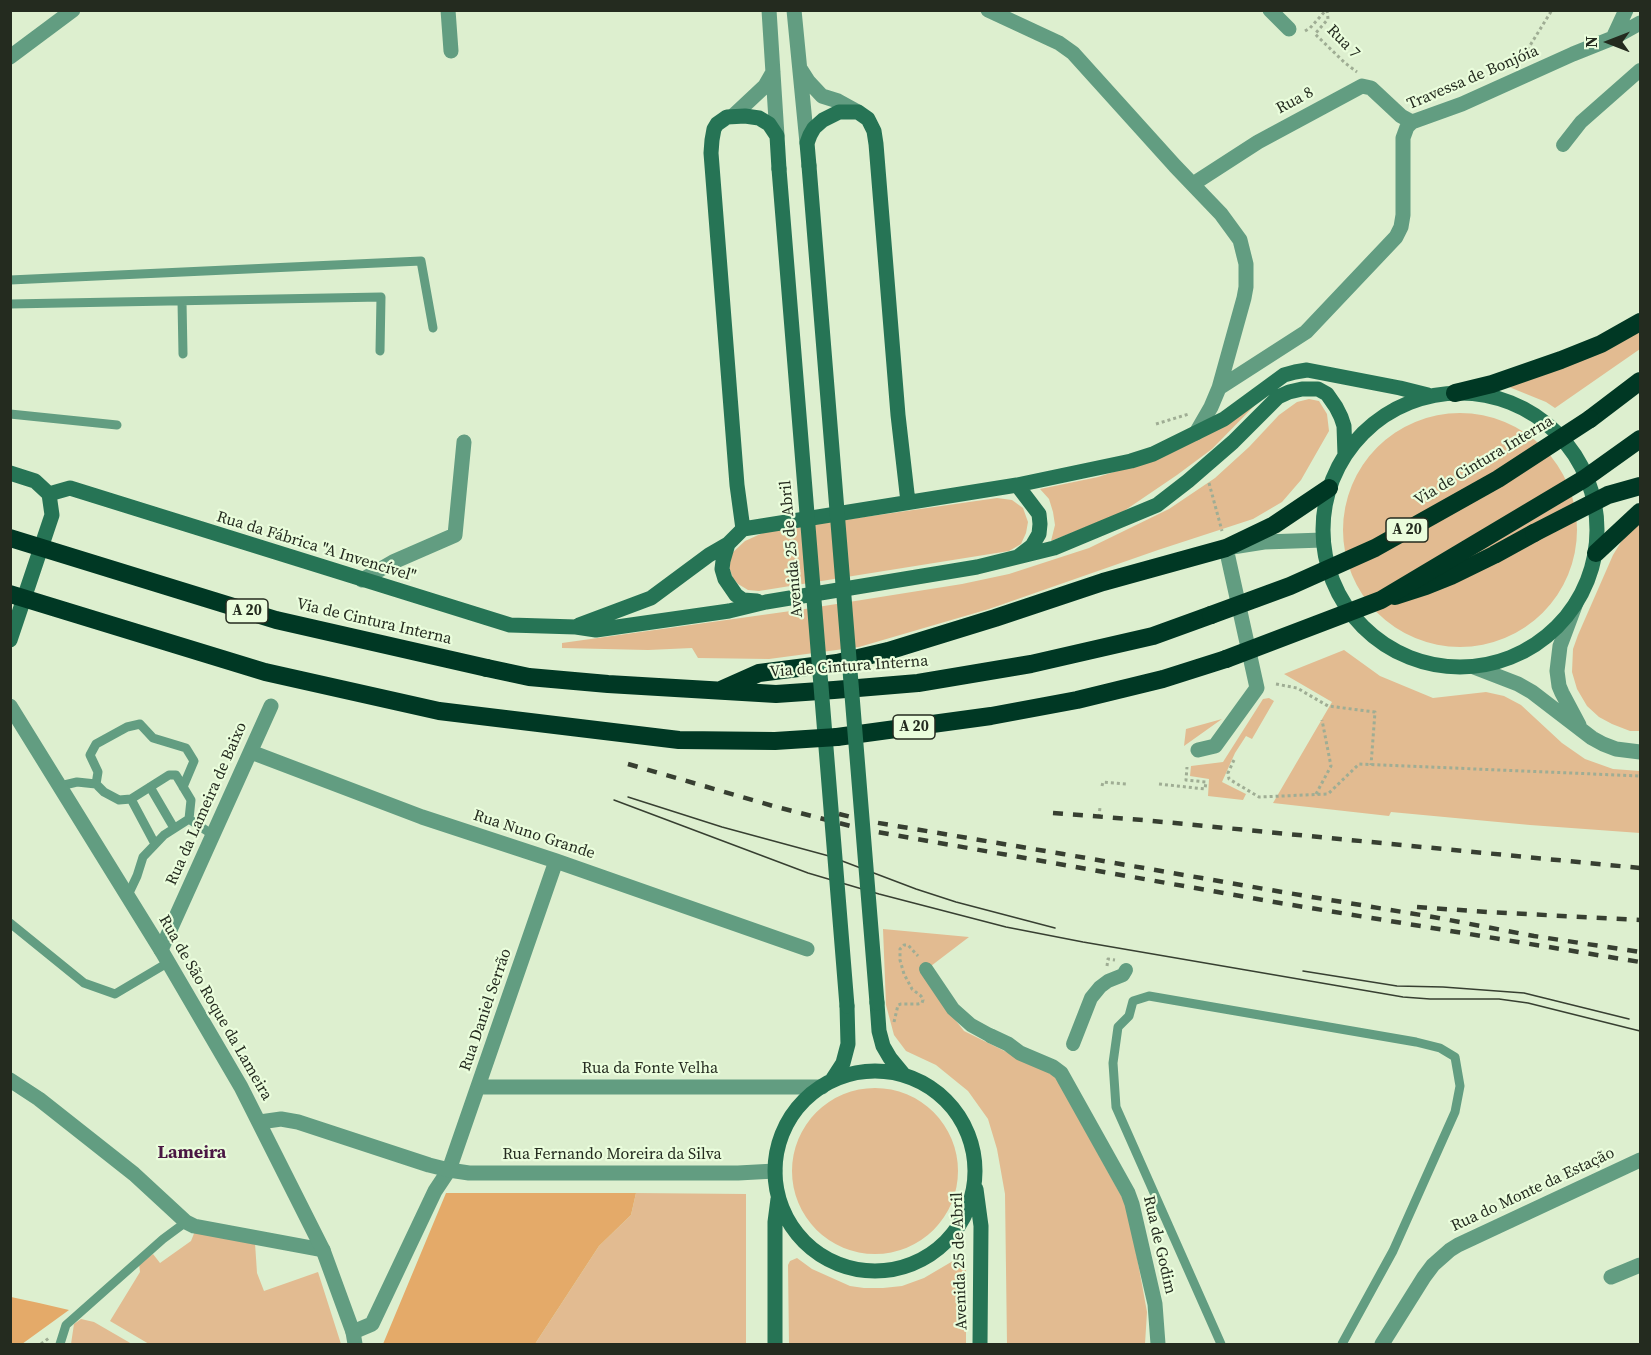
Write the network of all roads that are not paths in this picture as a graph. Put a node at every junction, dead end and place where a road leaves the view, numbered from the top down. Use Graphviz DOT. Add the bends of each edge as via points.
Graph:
graph roads {
  1 [pos="73,10"];
  2 [pos="448,10"];
  3 [pos="769,10"];
  4 [pos="794,10"];
  5 [pos="988,10"];
  6 [pos="1270,10"];
  7 [pos="1626,10"];
  8 [pos="1640,23"];
  9 [pos="1289,29"];
  10 [pos="1613,38"];
  11 [pos="451,51"];
  12 [pos="10,57"];
  13 [pos="800,67"];
  14 [pos="1641,70"];
  15 [pos="773,72"];
  16 [pos="858,112"];
  17 [pos="734,116"];
  18 [pos="1412,122"];
  19 [pos="777,136"];
  20 [pos="807,143"];
  21 [pos="1563,145"];
  22 [pos="1193,184"];
  23 [pos="10,280"];
  24 [pos="182,301"];
  25 [pos="10,304"];
  26 [pos="1641,322"];
  27 [pos="433,328"];
  28 [pos="380,351"];
  29 [pos="183,354"];
  30 [pos="1641,381"];
  31 [pos="1219,388"];
  32 [pos="1455,393"];
  33 [pos="1428,395"];
  34 [pos="10,414"];
  35 [pos="117,425"];
  36 [pos="1196,434"];
  37 [pos="1641,439"];
  38 [pos="464,442"];
  39 [pos="1345,455"];
  40 [pos="10,472"];
  41 [pos="1017,485"];
  42 [pos="1641,486"];
  43 [pos="1329,488"];
  44 [pos="49,494"];
  45 [pos="908,502"];
  46 [pos="1641,512"];
  47 [pos="744,530"];
  48 [pos="10,538"];
  49 [pos="1323,540"];
  50 [pos="728,544"];
  51 [pos="1226,548"];
  52 [pos="1596,554"];
  53 [pos="1016,558"];
  54 [pos="362,579"];
  55 [pos="10,594"];
  56 [pos="1382,600"];
  57 [pos="766,602"];
  58 [pos="1576,603"];
  59 [pos="576,627"];
  60 [pos="10,640"];
  61 [pos="1474,667"];
  62 [pos="722,690"];
  63 [pos="10,706"];
  64 [pos="271,706"];
  65 [pos="1582,731"];
  66 [pos="1198,750"];
  67 [pos="251,752"];
  68 [pos="1641,752"];
  69 [pos="96,784"];
  70 [pos="60,786"];
  71 [pos="150,787"];
  72 [pos="183,787"];
  73 [pos="130,799"];
  74 [pos="189,819"];
  75 [pos="174,828"];
  76 [pos="213,835"];
  77 [pos="155,844"];
  78 [pos="556,861"];
  79 [pos="128,895"];
  80 [pos="10,923"];
  81 [pos="807,949"];
  82 [pos="165,956"];
  83 [pos="926,969"];
  84 [pos="1126,970"];
  85 [pos="992,1036"];
  86 [pos="1073,1044"];
  87 [pos="904,1075"];
  88 [pos="10,1080"];
  89 [pos="827,1084"];
  90 [pos="478,1087"];
  91 [pos="260,1122"];
  92 [pos="1641,1160"];
  93 [pos="449,1170"];
  94 [pos="775,1172"];
  95 [pos="975,1177"];
  96 [pos="778,1199"];
  97 [pos="186,1222"];
  98 [pos="323,1250"];
  99 [pos="1641,1264"];
  100 [pos="1611,1277"];
  101 [pos="354,1338"];
  102 [pos="60,1344"];
  103 [pos="775,1344"];
  104 [pos="981,1344"];
  105 [pos="1158,1344"];
  106 [pos="1219,1344"];
  107 [pos="1342,1344"];
  108 [pos="1382,1344"];
  1 -- 12 [label="street"];
  2 -- 11 [label="street"];
  3 -- 15 [label="street, Avenida 25 de Abril"];
  4 -- 13 [label="street"];
  5 -- 22 [label="street" via="1073,53"];
  6 -- 9 [label="street"];
  7 -- 10 [label="street"];
  8 -- 10 [label="street, Travessa de Bonjóia"];
  10 -- 18 [label="street, Travessa de Bonjóia"];
  13 -- 16 [label="street" via="822,96"];
  13 -- 20 [label="street"];
  14 -- 21 [label="street" via="1581,122"];
  15 -- 17 [label="street"];
  15 -- 19 [label="street, Avenida 25 de Abril"];
  16 -- 20 [label="main road" via="839,112 828,117 814,128"];
  16 -- 45 [label="main road" via="872,125 876,144"];
  17 -- 19 [label="main road" via="759,118"];
  17 -- 47 [label="main road" via="722,120 714,129 711,153 737,485"];
  18 -- 22 [label="street, Rua 8" via="1371,88 1362,86 1258,142"];
  18 -- 31 [label="street, Travessa de Bonjóia" via="1403,138 1404,214 1396,237 1306,332"];
  19 -- 89 [label="main road, Avenida 25 de Abril, bridge" via="847,1006 849,1044 843,1063"];
  20 -- 87 [label="main road, bridge" via="879,1031 890,1058"];
  22 -- 31 [label="street" via="1235,231 1246,264 1246,287"];
  23 -- 27 [label="lane" via="421,261"];
  24 -- 25 [label="lane"];
  24 -- 28 [label="lane" via="381,297"];
  24 -- 29 [label="lane"];
  26 -- 32 [label="highway" via="1562,360"];
  30 -- 62 [label="highway, Via de Cintura Interna / A 20, bridge" via="1498,479 1375,548 1290,586 1153,636 1031,664 918,683 776,694"];
  31 -- 36 [label="street"];
  32 -- 33 [label="main road"];
  32 -- 52 [label="main road" via="1512,402 1550,425 1578,459 1595,501"];
  33 -- 36 [label="main road" via="1307,370 1295,372 1284,375"];
  33 -- 39 [label="main road" via="1390,411 1365,430"];
  34 -- 35 [label="lane"];
  36 -- 41 [label="main road" via="1131,461"];
  37 -- 56 [label="highway, A 20, bridge" via="1584,479"];
  38 -- 54 [label="street" via="455,535"];
  39 -- 43 [label="main road"];
  39 -- 53 [label="main road, Rua da Fábrica \"A Invencível\"" via="1344,426 1327,394 1318,389 1289,392 1278,397 1205,467 1157,505 1054,548"];
  40 -- 44 [label="main road" via="35,481"];
  41 -- 45 [label="main road"];
  41 -- 53 [label="main road" via="1039,514 1040,524 1032,546"];
  42 -- 56 [label="highway, bridge" via="1600,499 1451,576"];
  43 -- 49 [label="main road"];
  43 -- 51 [label="highway" via="1274,525"];
  44 -- 54 [label="main road, Rua da Fábrica \"A Invencível\"" via="70,488"];
  44 -- 60 [label="main road" via="52,515"];
  45 -- 47 [label="main road"];
  46 -- 52 [label="highway"];
  47 -- 50 [label="main road, Rua da Fábrica \"A Invencível\""];
  48 -- 62 [label="highway, Via de Cintura Interna / A 20, bridge" via="276,620 529,677"];
  49 -- 51 [label="street"];
  49 -- 61 [label="main road" via="1333,581 1353,617 1384,645 1422,662"];
  50 -- 57 [label="main road, Rua da Fábrica \"A Invencível\"" via="722,569 730,587 744,600"];
  50 -- 59 [label="main road, Rua da Fábrica \"A Invencível\"" via="651,598"];
  51 -- 62 [label="highway" via="1103,582 888,651 837,663 759,673"];
  51 -- 66 [label="street" via="1257,688 1215,746"];
  52 -- 58 [label="main road"];
  53 -- 57 [label="main road, Rua da Fábrica \"A Invencível\""];
  54 -- 59 [label="main road, Rua da Fábrica \"A Invencível\"" via="510,625"];
  55 -- 56 [label="highway, A 20, bridge" via="265,672 439,711 679,740 775,741 837,737 1077,700 1226,659"];
  57 -- 59 [label="main road, Rua da Fábrica \"A Invencível\"" via="596,630"];
  58 -- 61 [label="main road" via="1551,633 1528,650"];
  58 -- 65 [label="street" via="1560,646 1557,671 1562,693"];
  61 -- 65 [label="street" via="1532,692"];
  63 -- 70 [label="street, Rua de São Roque da Lameira"];
  64 -- 67 [label="street, Rua da Lameira de Baixo"];
  65 -- 68 [label="street" via="1616,749"];
  67 -- 76 [label="street, Rua da Lameira de Baixo"];
  67 -- 78 [label="street, Rua Nuno Grande" via="422,817"];
  69 -- 70 [label="lane" via="77,782"];
  69 -- 72 [label="lane" via="98,772 90,755 96,744 140,724 153,738 186,748 194,761"];
  69 -- 73 [label="lane" via="119,800"];
  70 -- 79 [label="street, Rua de São Roque da Lameira"];
  71 -- 72 [label="lane" via="168,775 176,775"];
  71 -- 73 [label="lane"];
  71 -- 75 [label="lane"];
  72 -- 74 [label="lane" via="190,800"];
  73 -- 77 [label="lane"];
  74 -- 75 [label="lane"];
  74 -- 76 [label="lane"];
  75 -- 77 [label="lane"];
  76 -- 82 [label="street, Rua da Lameira de Baixo"];
  77 -- 79 [label="lane" via="143,857"];
  78 -- 81 [label="street, Rua Nuno Grande"];
  78 -- 90 [label="street, Rua Daniel Serrão"];
  79 -- 82 [label="street, Rua de São Roque da Lameira"];
  80 -- 82 [label="lane" via="84,982 115,994"];
  82 -- 91 [label="street, Rua de São Roque da Lameira"];
  83 -- 85 [label="street" via="953,1009"];
  84 -- 86 [label="street" via="1091,998"];
  85 -- 105 [label="street, Rua de Godim" via="1020,1053 1063,1068 1132,1204 1155,1304"];
  87 -- 89 [label="main road" via="856,1072"];
  87 -- 95 [label="main road" via="928,1086 954,1110 973,1150"];
  88 -- 97 [label="street" via="134,1174"];
  89 -- 90 [label="street, Rua da Fonte Velha"];
  89 -- 94 [label="main road" via="809,1095 792,1115 780,1140"];
  90 -- 93 [label="street, Rua Daniel Serrão"];
  91 -- 93 [label="street, Rua Fernando Moreira da Silva" via="298,1122"];
  91 -- 98 [label="street, Rua de São Roque da Lameira"];
  92 -- 108 [label="street, Rua do Monte da Estação" via="1450,1250 1424,1277"];
  93 -- 94 [label="street, Rua Fernando Moreira da Silva"];
  93 -- 101 [label="street" via="435,1191 372,1324"];
  94 -- 96 [label="main road"];
  95 -- 96 [label="main road" via="969,1205 956,1230 936,1250 912,1265 884,1271 856,1270 829,1260 806,1244 788,1221"];
  95 -- 104 [label="main road, Avenida 25 de Abril" via="981,1226"];
  96 -- 103 [label="main road"];
  97 -- 98 [label="street"];
  97 -- 102 [label="lane" via="66,1325"];
  98 -- 101 [label="street, Rua de São Roque da Lameira"];
  99 -- 100 [label="street"];
  106 -- 107 [label="lane" via="1116,1107 1113,1064 1118,1027 1129,1016 1133,1001 1149,996 1416,1042 1440,1048 1455,1058 1460,1086 1455,1112 1394,1251"];
}
